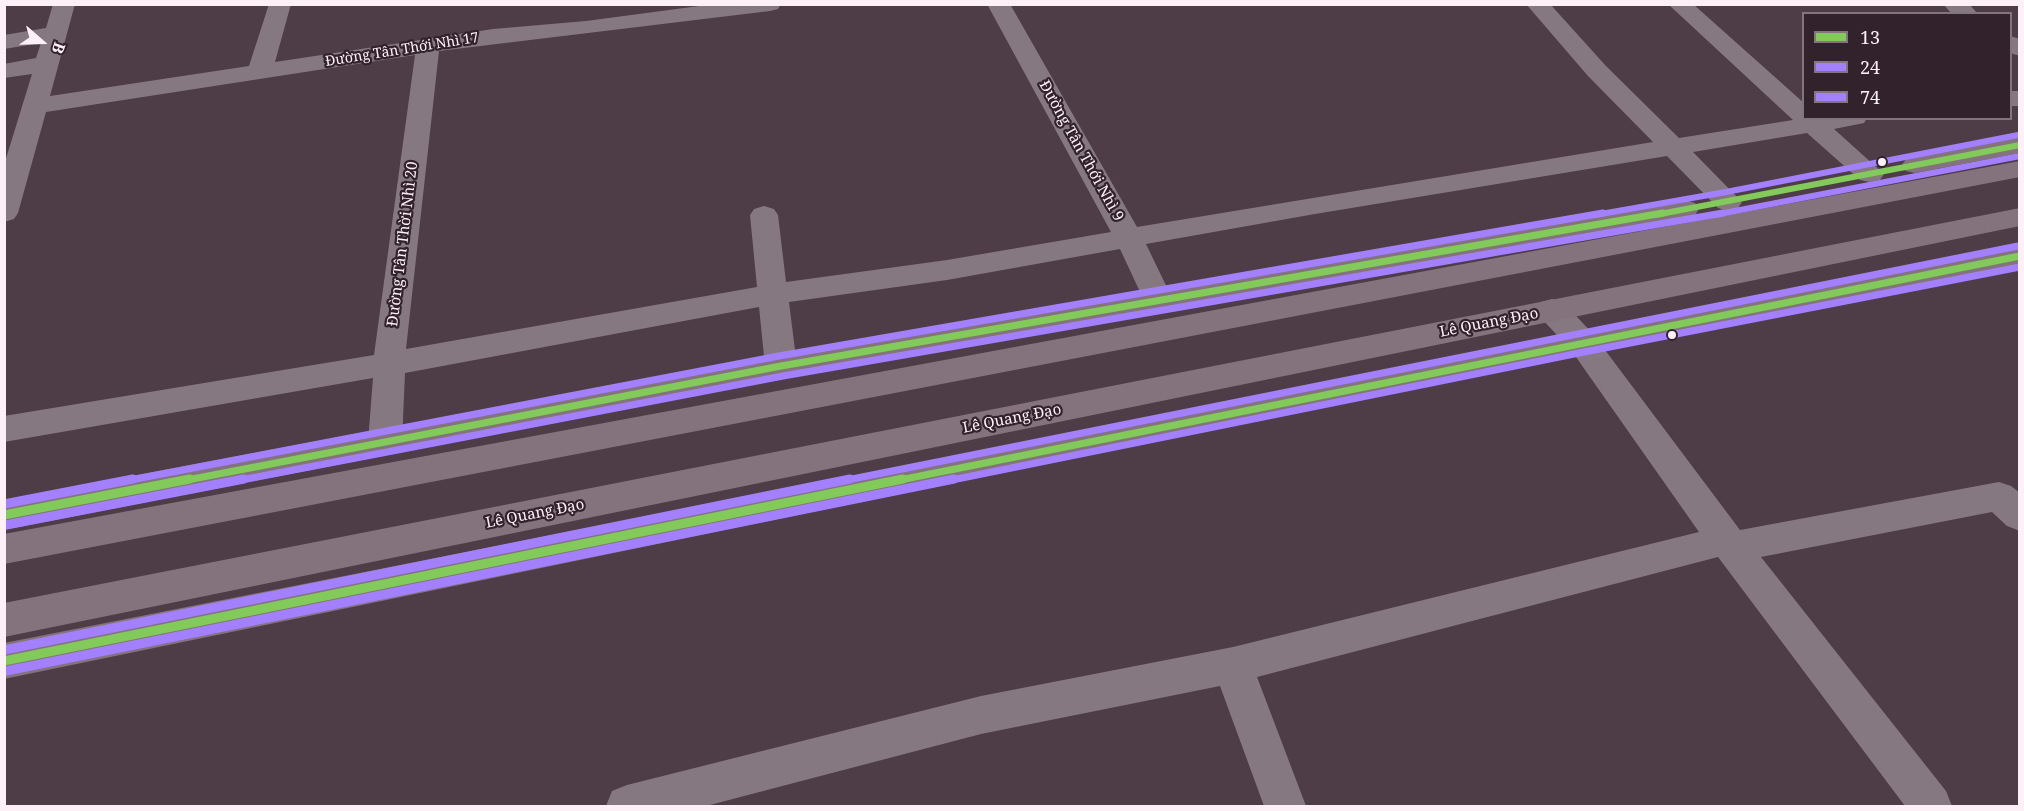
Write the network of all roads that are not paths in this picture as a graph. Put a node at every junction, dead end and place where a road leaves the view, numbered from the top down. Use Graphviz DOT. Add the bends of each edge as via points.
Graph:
graph roads {
  1 [pos="64,4"];
  2 [pos="280,4"];
  3 [pos="583,4"];
  4 [pos="770,4"];
  5 [pos="998,4"];
  6 [pos="1537,4"];
  7 [pos="1679,4"];
  8 [pos="586,28"];
  9 [pos="56,33"];
  10 [pos="4,42"];
  11 [pos="428,45"];
  12 [pos="47,64"];
  13 [pos="4,71"];
  14 [pos="260,71"];
  15 [pos="33,114"];
  16 [pos="1802,115"];
  17 [pos="1807,120"];
  18 [pos="4,127"];
  19 [pos="2019,145"];
  20 [pos="1675,148"];
  21 [pos="2019,169"];
  22 [pos="1870,174"];
  23 [pos="1728,202"];
  24 [pos="4,213"];
  25 [pos="765,215"];
  26 [pos="2019,217"];
  27 [pos="1129,238"];
  28 [pos="2019,256"];
  29 [pos="773,295"];
  30 [pos="1158,300"];
  31 [pos="1552,310"];
  32 [pos="1582,342"];
  33 [pos="389,364"];
  34 [pos="781,366"];
  35 [pos="4,429"];
  36 [pos="385,442"];
  37 [pos="4,514"];
  38 [pos="2019,516"];
  39 [pos="1729,543"];
  40 [pos="4,549"];
  41 [pos="4,620"];
  42 [pos="4,661"];
  43 [pos="1233,665"];
  44 [pos="627,807"];
  45 [pos="1285,807"];
  46 [pos="1931,807"];
  1 -- 9 [label="street"];
  2 -- 14 [label="street"];
  3 -- 8 [label="street"];
  4 -- 8 [label="street, Đường Tân Thới Nhì 17"];
  5 -- 27 [label="street, Đường Tân Thới Nhì 9"];
  6 -- 20 [label="street"];
  7 -- 16 [label="street"];
  8 -- 11 [label="street, Đường Tân Thới Nhì 17"];
  9 -- 10 [label="street"];
  9 -- 12 [label="street"];
  11 -- 14 [label="street, Đường Tân Thới Nhì 17"];
  11 -- 33 [label="street, Đường Tân Thời Nhì 20"];
  12 -- 13 [label="street"];
  12 -- 15 [label="street"];
  14 -- 15 [label="street, Đường Tân Thới Nhì 17"];
  15 -- 18 [label="street, Đường Tân Thới Nhì 17"];
  15 -- 24 [label="street"];
  17 -- 20 [label="street"];
  17 -- 22 [label="street"];
  19 -- 22 [label="highway"];
  20 -- 23 [label="street"];
  20 -- 27 [label="street"];
  21 -- 40 [label="highway"];
  22 -- 23 [label="highway"];
  23 -- 30 [label="highway"];
  25 -- 29 [label="street"];
  26 -- 31 [label="highway, Lê Quang Đạo"];
  27 -- 29 [label="street"];
  27 -- 30 [label="street, Đường Tân Thới Nhì 9"];
  28 -- 32 [label="highway"];
  29 -- 33 [label="street"];
  29 -- 34 [label="street"];
  30 -- 34 [label="highway"];
  31 -- 32 [label="street"];
  31 -- 41 [label="highway, Lê Quang Đạo"];
  32 -- 39 [label="street"];
  32 -- 42 [label="highway"];
  33 -- 35 [label="street"];
  33 -- 36 [label="street, Đường Tân Thời Nhì 20"];
  34 -- 36 [label="highway"];
  36 -- 37 [label="highway"];
  38 -- 39 [label="street" via="1999,496"];
  39 -- 43 [label="street"];
  39 -- 46 [label="street"];
  43 -- 44 [label="street" via="981,715"];
  43 -- 45 [label="street"];
}
